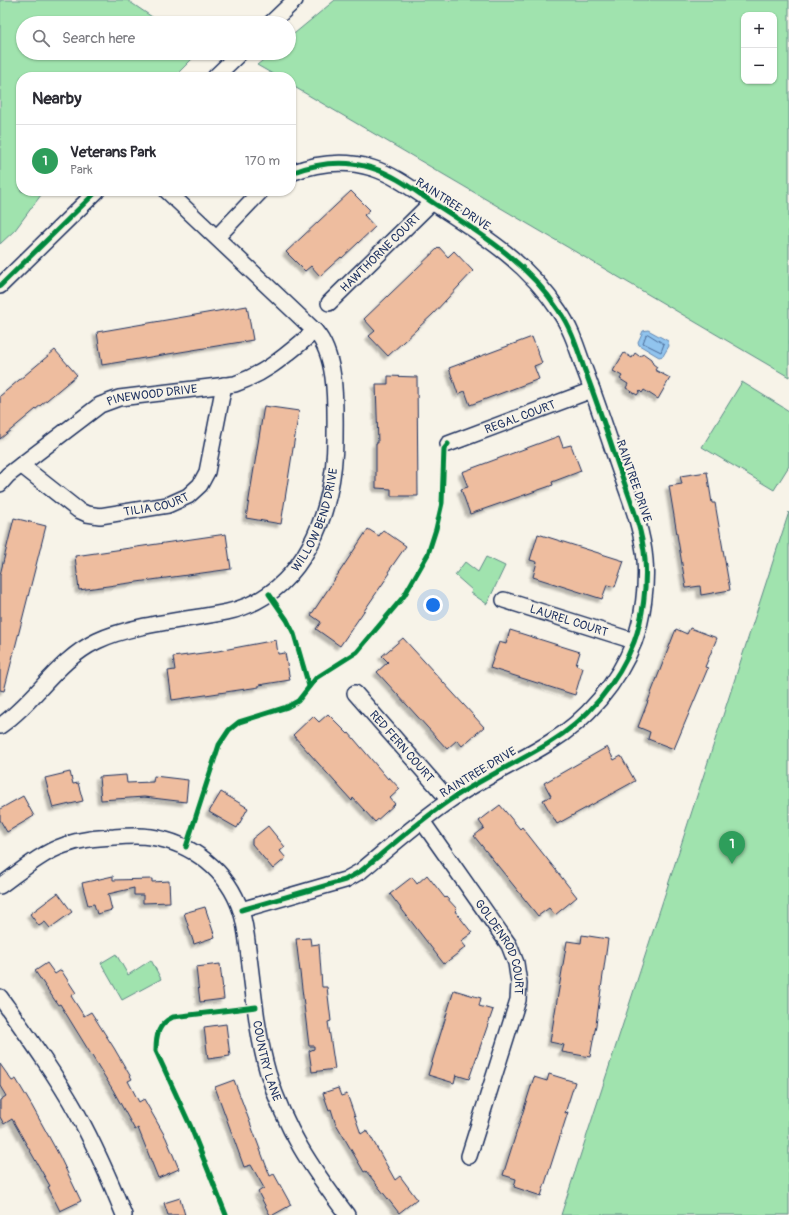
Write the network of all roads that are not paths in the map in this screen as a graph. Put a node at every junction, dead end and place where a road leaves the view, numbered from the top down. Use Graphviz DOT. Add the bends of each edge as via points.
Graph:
graph roads {
  1 [pos="295,0"];
  2 [pos="278,16"];
  3 [pos="233,60"];
  4 [pos="220,72"];
  5 [pos="296,171"];
  6 [pos="92,196"];
  7 [pos="172,196"];
  8 [pos="255,196"];
  9 [pos="432,202"];
  10 [pos="216,237"];
  11 [pos="0,286"];
  12 [pos="329,302"];
  13 [pos="316,331"];
  14 [pos="224,385"];
  15 [pos="592,390"];
  16 [pos="448,444"];
  17 [pos="21,465"];
  18 [pos="0,484"];
  19 [pos="504,600"];
  20 [pos="634,641"];
  21 [pos="355,693"];
  22 [pos="0,726"];
  23 [pos="449,800"];
  24 [pos="422,821"];
  25 [pos="0,886"];
  26 [pos="241,910"];
  27 [pos="0,996"];
  28 [pos="469,1156"];
  29 [pos="124,1215"];
  30 [pos="347,1215"];
  1 -- 2 [label="street"];
  3 -- 4 [label="street"];
  5 -- 9 [label="street, RAINTREE DRIVE" via="330,163 372,168 393,177"];
  6 -- 11 [label="street"];
  7 -- 10 [label="street, WILLOW BEND DRIVE"];
  8 -- 10 [label="street"];
  9 -- 12 [label="street, HAWTHORNE COURT"];
  9 -- 15 [label="street, RAINTREE DRIVE" via="498,245 533,278 560,311 573,335"];
  10 -- 13 [label="street, WILLOW BEND DRIVE"];
  13 -- 14 [label="street, PINEWOOD DRIVE" via="269,369 253,377"];
  13 -- 22 [label="street, WILLOW BEND DRIVE" via="326,347 330,362 335,405 335,445 322,519 303,560 268,594 248,605 229,612 121,632 97,640 57,669 31,700"];
  14 -- 17 [label="street, PINEWOOD DRIVE" via="119,398 100,405"];
  14 -- 17 [label="street, TILIA COURT" via="207,472 200,485 176,503 100,516 87,514 78,510"];
  15 -- 16 [label="street, REGAL COURT"];
  15 -- 20 [label="street, RAINTREE DRIVE" via="640,530 645,561 644,582 640,618"];
  17 -- 18 [label="street, PINEWOOD DRIVE"];
  19 -- 20 [label="street, LAUREL COURT"];
  20 -- 23 [label="street, RAINTREE DRIVE" via="606,691 589,712 570,729 549,744 494,772"];
  21 -- 23 [label="street, RED FERN COURT"];
  23 -- 24 [label="street, RAINTREE DRIVE"];
  24 -- 26 [label="street, RAINTREE DRIVE" via="361,871 345,880"];
  24 -- 28 [label="street, GOLDENROD COURT" via="509,945 516,963 519,983 516,1009"];
  25 -- 26 [label="street, COUNTRY LANE" via="44,854 65,845 87,839 151,837 170,841 202,857 224,879"];
  26 -- 30 [label="street, COUNTRY LANE" via="260,1036 279,1104 294,1137 312,1167"];
  27 -- 29 [label="street" via="47,1062 77,1113 104,1166"];
}
